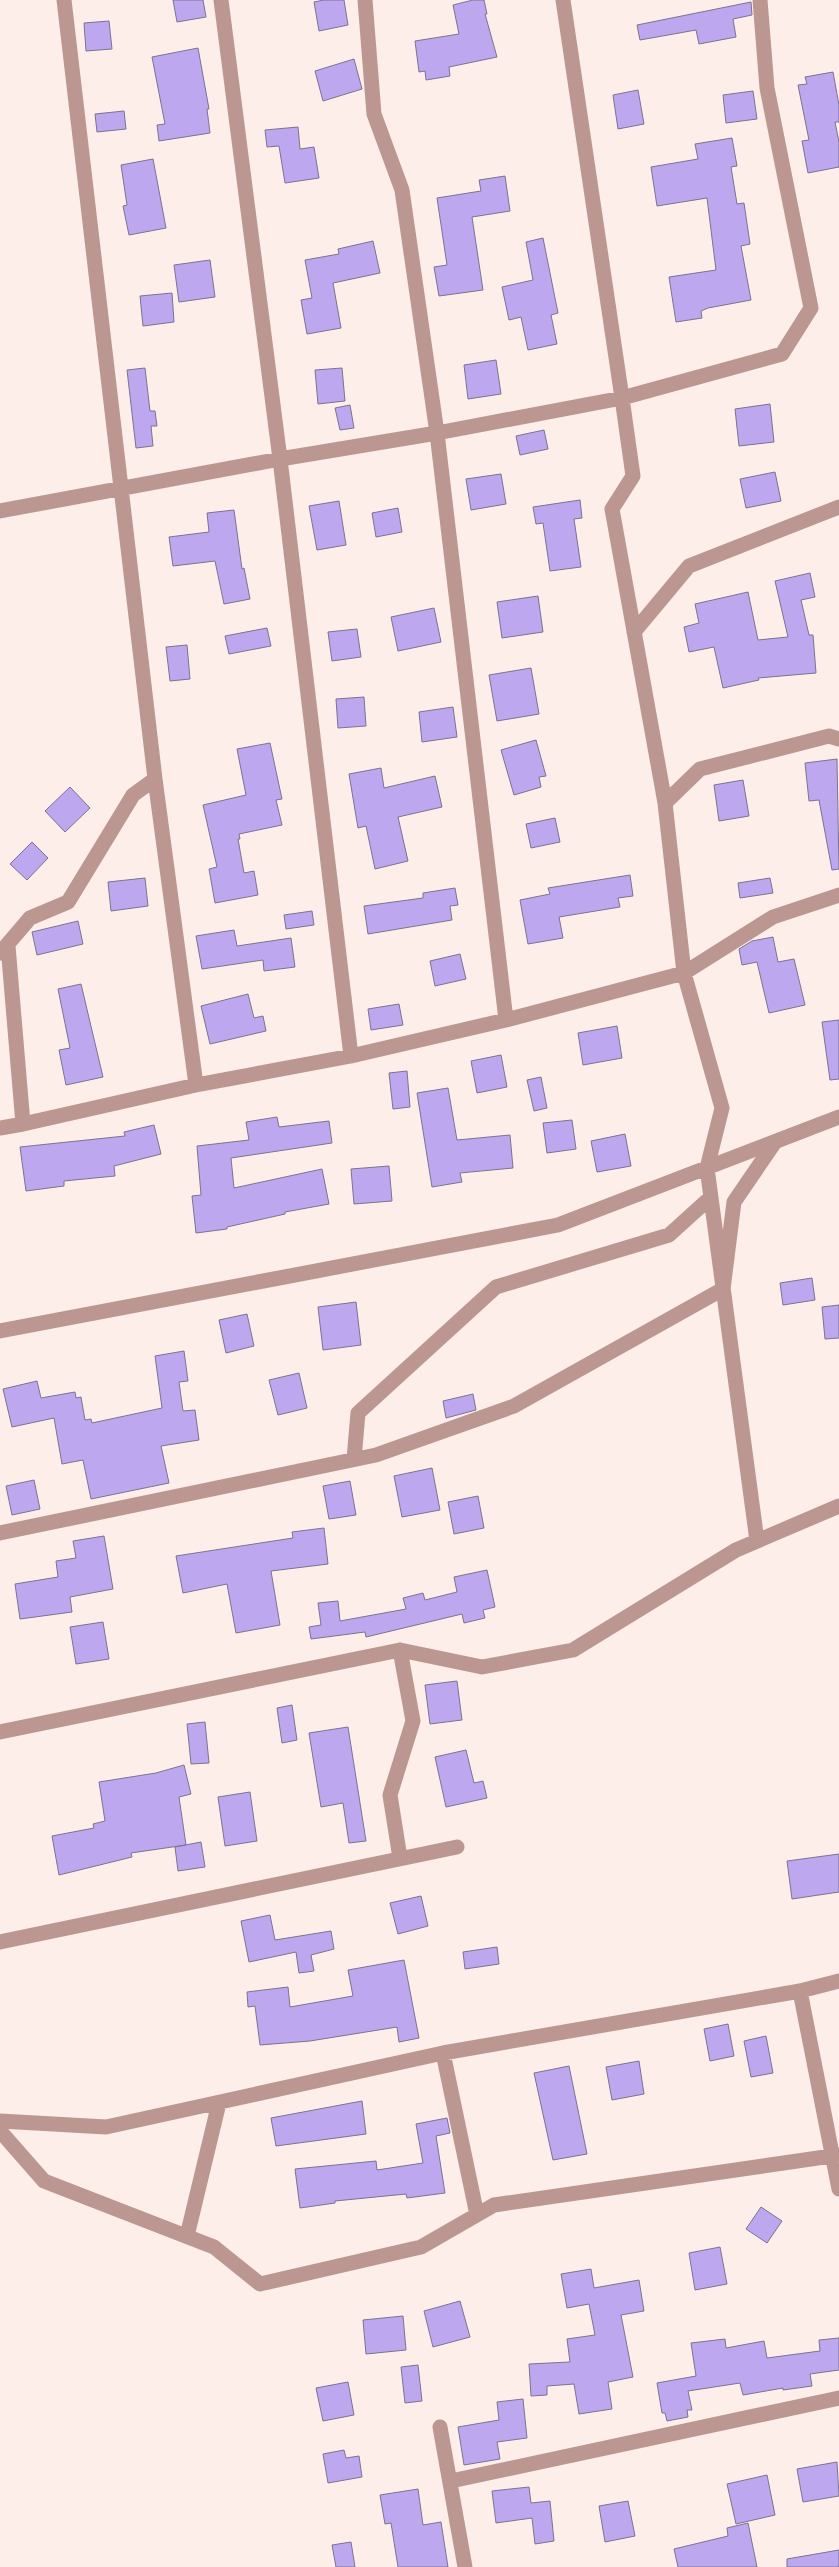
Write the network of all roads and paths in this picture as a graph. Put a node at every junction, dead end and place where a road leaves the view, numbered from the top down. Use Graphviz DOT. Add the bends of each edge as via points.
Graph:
graph roads {
  1 [pos="64,0"];
  2 [pos="221,0"];
  3 [pos="365,0"];
  4 [pos="563,0"];
  5 [pos="760,0"];
  6 [pos="622,398"];
  7 [pos="437,433"];
  8 [pos="280,459"];
  9 [pos="122,487"];
  10 [pos="839,507"];
  11 [pos="0,511"];
  12 [pos="634,632"];
  13 [pos="839,739"];
  14 [pos="155,778"];
  15 [pos="666,803"];
  16 [pos="839,895"];
  17 [pos="4,950"];
  18 [pos="684,973"];
  19 [pos="506,1020"];
  20 [pos="351,1056"];
  21 [pos="196,1084"];
  22 [pos="837,1117"];
  23 [pos="23,1124"];
  24 [pos="0,1128"];
  25 [pos="774,1142"];
  26 [pos="707,1168"];
  27 [pos="711,1197"];
  28 [pos="723,1289"];
  29 [pos="0,1331"];
  30 [pos="354,1459"];
  31 [pos="839,1506"];
  32 [pos="0,1533"];
  33 [pos="757,1541"];
  34 [pos="400,1650"];
  35 [pos="0,1732"];
  36 [pos="457,1847"];
  37 [pos="400,1858"];
  38 [pos="0,1942"];
  39 [pos="839,1981"];
  40 [pos="800,1991"];
  41 [pos="443,2054"];
  42 [pos="219,2103"];
  43 [pos="0,2121"];
  44 [pos="0,2131"];
  45 [pos="836,2156"];
  46 [pos="839,2189"];
  47 [pos="477,2215"];
  48 [pos="187,2236"];
  49 [pos="839,2398"];
  50 [pos="440,2427"];
  51 [pos="451,2481"];
  52 [pos="465,2567"];
  1 -- 9 [label="street"];
  2 -- 8 [label="street"];
  3 -- 7 [label="street" via="374,114 402,190"];
  4 -- 6 [label="street"];
  5 -- 6 [label="street" via="767,88 811,308 782,354"];
  6 -- 7 [label="street"];
  6 -- 12 [label="street" via="633,476 612,509"];
  7 -- 8 [label="street"];
  7 -- 19 [label="street"];
  8 -- 9 [label="street"];
  8 -- 20 [label="street"];
  9 -- 11 [label="street"];
  9 -- 14 [label="street"];
  10 -- 12 [label="street" via="689,566"];
  12 -- 15 [label="street"];
  13 -- 15 [label="street" via="829,736 700,769"];
  14 -- 17 [label="street" via="134,795 68,902 30,918"];
  14 -- 21 [label="street"];
  15 -- 18 [label="street"];
  16 -- 18 [label="street" via="773,917"];
  17 -- 23 [label="street"];
  18 -- 19 [label="street"];
  18 -- 26 [label="street" via="722,1108"];
  19 -- 20 [label="street"];
  20 -- 21 [label="street"];
  21 -- 23 [label="street"];
  22 -- 25 [label="street"];
  23 -- 24 [label="street"];
  25 -- 26 [label="street"];
  25 -- 28 [label="street" via="734,1202"];
  26 -- 27 [label="street"];
  26 -- 29 [label="street" via="558,1225"];
  27 -- 28 [label="street"];
  27 -- 30 [label="street" via="669,1235 496,1287 358,1413"];
  28 -- 30 [label="street" via="514,1406 376,1455"];
  28 -- 33 [label="street"];
  30 -- 32 [label="street"];
  31 -- 33 [label="street"];
  33 -- 34 [label="street" via="736,1550 572,1650 482,1667"];
  34 -- 35 [label="street"];
  34 -- 37 [label="street" via="413,1721 390,1795"];
  36 -- 37 [label="street"];
  37 -- 38 [label="street"];
  39 -- 40 [label="street"];
  40 -- 41 [label="street"];
  40 -- 45 [label="street"];
  41 -- 42 [label="street"];
  41 -- 47 [label="street"];
  42 -- 43 [label="street" via="106,2127"];
  42 -- 48 [label="street"];
  44 -- 48 [label="street" via="44,2181"];
  45 -- 46 [label="street"];
  45 -- 47 [label="street" via="494,2205"];
  47 -- 48 [label="street" via="421,2247 260,2284 214,2247"];
  49 -- 51 [label="street"];
  50 -- 51 [label="street"];
  51 -- 52 [label="street"];
}
